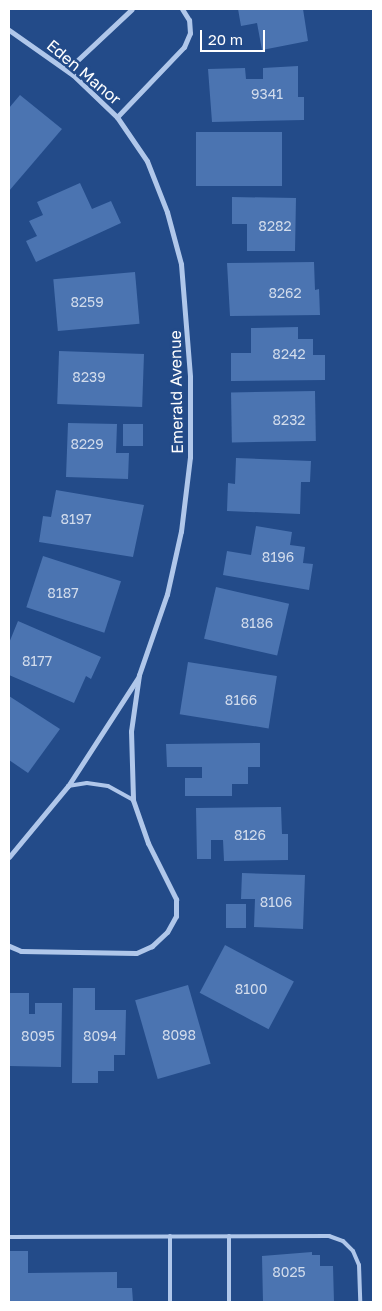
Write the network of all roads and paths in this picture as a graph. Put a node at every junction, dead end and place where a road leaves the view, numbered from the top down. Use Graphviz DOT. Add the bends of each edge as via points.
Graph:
graph roads {
  1 [pos="132,9"];
  2 [pos="182,9"];
  3 [pos="9,30"];
  4 [pos="67,70"];
  5 [pos="117,117"];
  6 [pos="140,675"];
  7 [pos="68,786"];
  8 [pos="133,800"];
  9 [pos="9,857"];
  10 [pos="9,946"];
  11 [pos="170,1236"];
  12 [pos="228,1236"];
  13 [pos="9,1237"];
  14 [pos="170,1302"];
  15 [pos="229,1302"];
  16 [pos="360,1302"];
  1 -- 4 [label="street"];
  2 -- 5 [label="street" via="189,20 190,33 184,47"];
  3 -- 4 [label="street, Eden Manor"];
  4 -- 5 [label="street, Eden Manor"];
  5 -- 6 [label="street, Emerald Avenue" via="147,161 167,212 181,264 190,377 190,457 181,531 167,594"];
  6 -- 7 [label="street, Emerald Avenue"];
  6 -- 8 [label="street, Emerald Avenue" via="131,730"];
  7 -- 8 [label="lane" via="87,783 108,786"];
  7 -- 9 [label="street, Emerald Avenue"];
  8 -- 10 [label="street, Emerald Avenue" via="148,843 176,899 176,916 167,932 152,946 136,953 21,951"];
  11 -- 12 [label="lane"];
  11 -- 13 [label="lane"];
  11 -- 14 [label="lane"];
  12 -- 15 [label="lane"];
  12 -- 16 [label="lane" via="329,1236 343,1241 353,1251 359,1265"];
}
